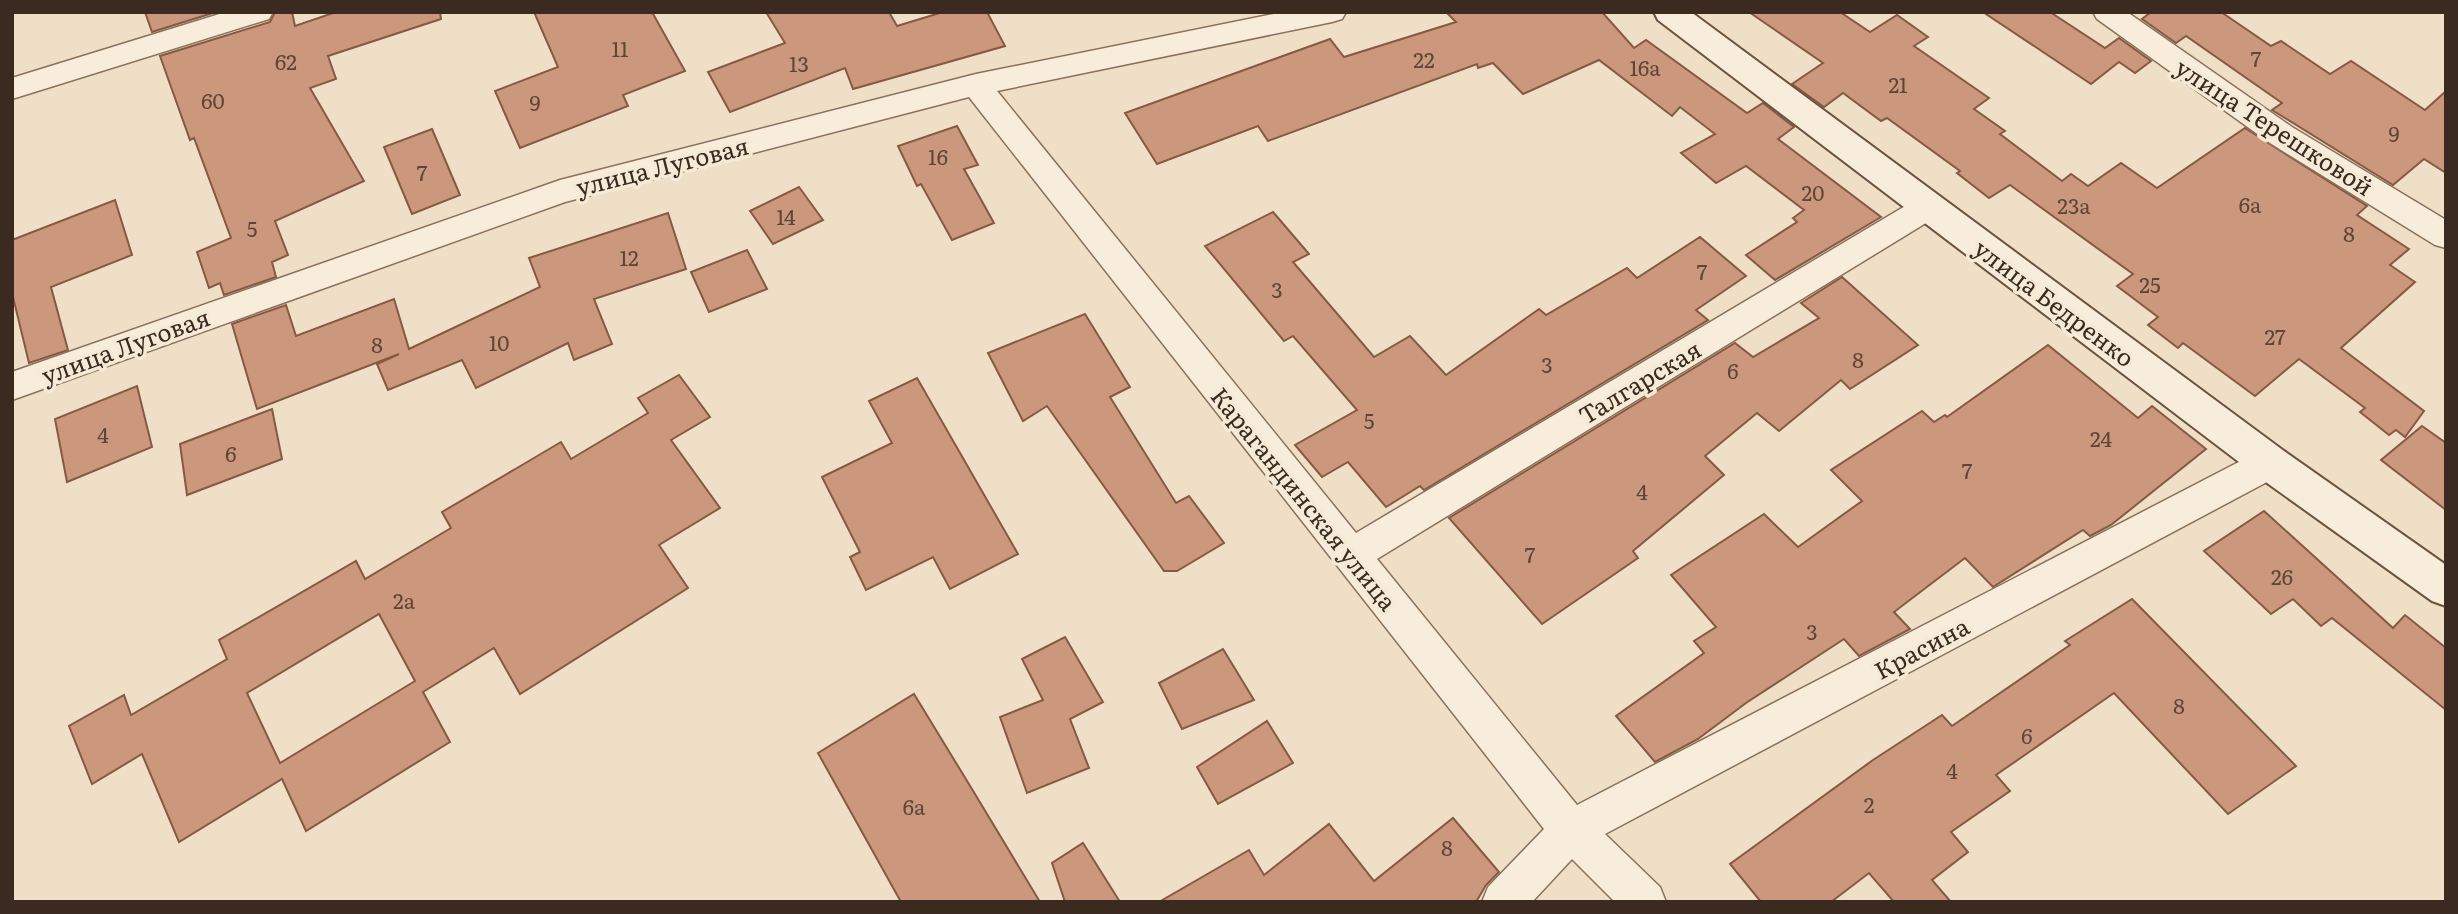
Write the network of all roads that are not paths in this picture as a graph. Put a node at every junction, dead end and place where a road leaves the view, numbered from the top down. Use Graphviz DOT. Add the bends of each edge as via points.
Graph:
graph roads {
  1 [pos="259,12"];
  2 [pos="1332,12"];
  3 [pos="1669,12"];
  4 [pos="2107,12"];
  5 [pos="976,85"];
  6 [pos="12,89"];
  7 [pos="1928,207"];
  8 [pos="2446,236"];
  9 [pos="12,386"];
  10 [pos="2270,463"];
  11 [pos="1351,555"];
  12 [pos="2446,588"];
  13 [pos="1572,830"];
  14 [pos="1503,902"];
  15 [pos="1644,902"];
  1 -- 6 [label="street"];
  2 -- 5 [label="street, улица Луговая"];
  3 -- 7 [label="street, улица Бедренко"];
  4 -- 8 [label="street, улица Терешковой" via="2281,135"];
  5 -- 9 [label="street, улица Луговая" via="559,192"];
  5 -- 11 [label="street, Карагандинская улица"];
  7 -- 10 [label="street, улица Бедренко"];
  7 -- 11 [label="street, Талгарская"];
  10 -- 12 [label="street, улица Бедренко"];
  10 -- 13 [label="street, Красина"];
  11 -- 13 [label="street, Карагандинская улица"];
  13 -- 14 [label="street, Красина"];
  13 -- 15 [label="street, Карагандинская улица"];
}
